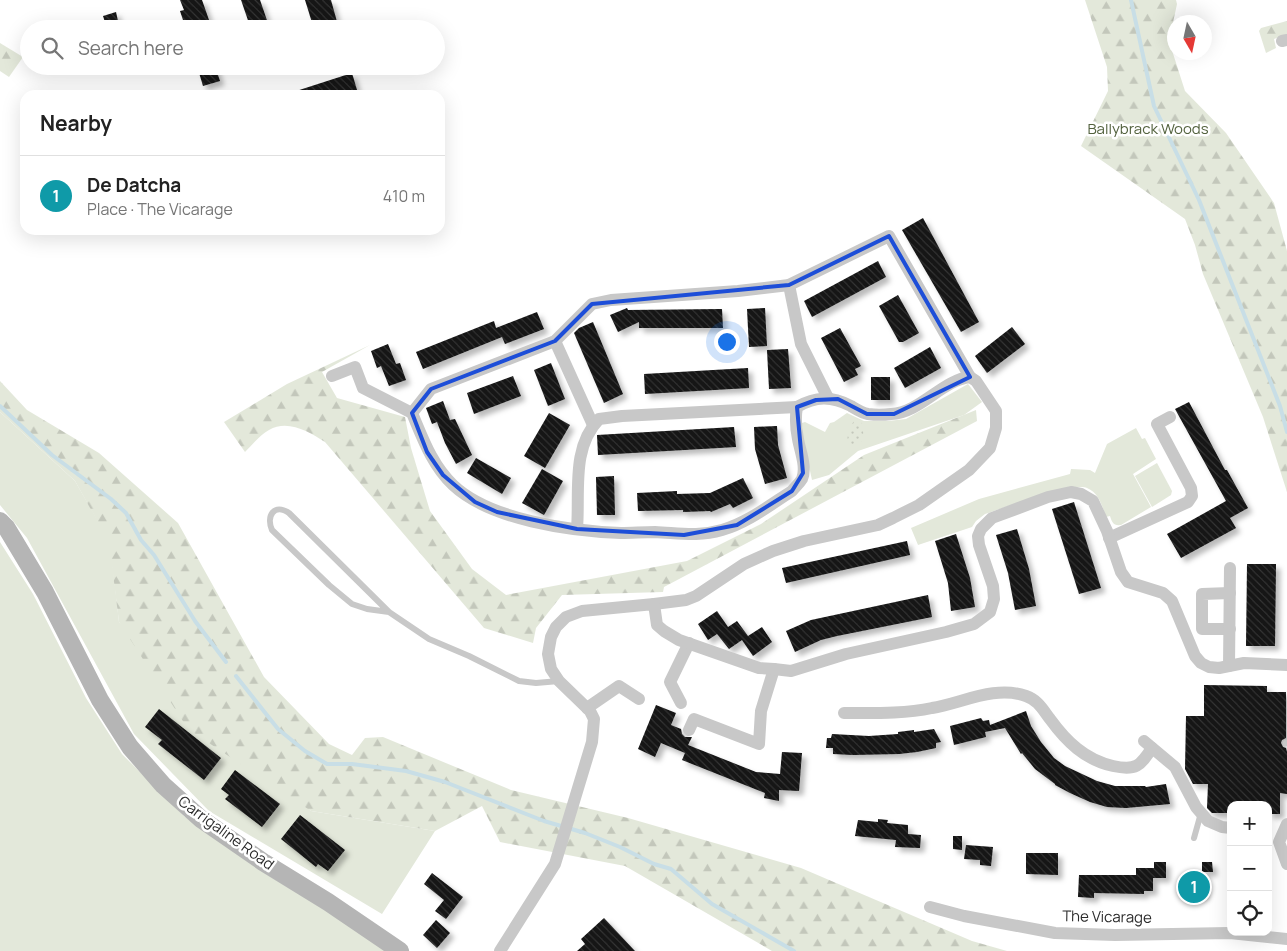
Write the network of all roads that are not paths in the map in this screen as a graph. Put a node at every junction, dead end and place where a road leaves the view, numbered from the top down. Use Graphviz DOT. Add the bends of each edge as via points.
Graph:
graph roads {
  1 [pos="789,285"];
  2 [pos="555,341"];
  3 [pos="332,376"];
  4 [pos="970,377"];
  5 [pos="828,398"];
  6 [pos="797,407"];
  7 [pos="412,413"];
  8 [pos="1170,417"];
  9 [pos="593,425"];
  10 [pos="0,521"];
  11 [pos="577,529"];
  12 [pos="1109,538"];
  13 [pos="1230,568"];
  14 [pos="1230,594"];
  15 [pos="654,604"];
  16 [pos="389,612"];
  17 [pos="1230,629"];
  18 [pos="689,643"];
  19 [pos="1287,665"];
  20 [pos="1229,666"];
  21 [pos="774,670"];
  22 [pos="559,681"];
  23 [pos="639,699"];
  24 [pos="681,703"];
  25 [pos="587,708"];
  26 [pos="844,714"];
  27 [pos="694,718"];
  28 [pos="1201,813"];
  29 [pos="1287,824"];
  30 [pos="1227,828"];
  31 [pos="1272,837"];
  32 [pos="1194,838"];
  33 [pos="1279,842"];
  34 [pos="1287,864"];
  35 [pos="930,907"];
  36 [pos="1287,939"];
  37 [pos="400,951"];
  38 [pos="500,951"];
  1 -- 2 [label="street" via="592,304"];
  1 -- 4 [label="street" via="889,236"];
  1 -- 5 [label="street" via="801,344"];
  2 -- 7 [label="street" via="431,389"];
  2 -- 9 [label="street"];
  3 -- 7 [label="street" via="356,367 363,388"];
  4 -- 5 [label="street" via="956,381 906,411 894,414 867,414 838,399"];
  4 -- 15 [label="street" via="996,411 996,428 990,448 969,470 920,505 878,525 773,551 744,564 696,596"];
  5 -- 6 [label="street" via="805,402"];
  6 -- 9 [label="street" via="606,417"];
  6 -- 11 [label="street" via="797,437 804,466 802,478 792,491 737,525 705,534 684,535"];
  7 -- 11 [label="street" via="435,464 454,486 475,502 497,512"];
  8 -- 12 [label="street" via="1157,424 1191,488 1192,496 1188,502"];
  9 -- 11 [label="street" via="580,455"];
  10 -- 37 [label="main road, Carrigaline Road" via="45,592 100,700 130,747 163,785 201,819"];
  12 -- 20 [label="street" via="1128,582 1163,593 1172,601 1201,664 1219,668"];
  12 -- 21 [label="street" via="1093,501 1072,492 1048,497 992,518 978,536 994,599 990,612 982,619 946,632 846,654 790,671"];
  13 -- 14 [label="street"];
  14 -- 17 [label="street"];
  14 -- 17 [label="street" via="1202,594 1202,629"];
  15 -- 18 [label="street" via="657,625"];
  15 -- 22 [label="street" via="590,610 566,617 551,637 548,654 551,669"];
  16 -- 16 [label="lane" via="289,513 283,509 272,512 272,530 329,585 359,607"];
  16 -- 22 [label="lane" via="429,639 518,681"];
  17 -- 20 [label="street"];
  18 -- 21 [label="street" via="759,668"];
  18 -- 24 [label="street" via="670,682"];
  19 -- 20 [label="street" via="1244,663"];
  21 -- 27 [label="street" via="762,711 759,744"];
  22 -- 25 [label="street"];
  23 -- 25 [label="street" via="619,686"];
  25 -- 38 [label="street" via="594,719 592,742 559,853"];
  26 -- 28 [label="street" via="931,709 995,693 1012,692 1027,696 1038,703 1066,740 1085,755 1106,765 1136,768 1144,761 1148,744 1175,767"];
  28 -- 30 [label="street" via="1208,821"];
  28 -- 32 [label="lane"];
  29 -- 33 [label="street"];
  31 -- 33 [label="street"];
  33 -- 34 [label="street"];
  35 -- 36 [label="street, The Vicarage" via="1055,933 1230,933"];
}
